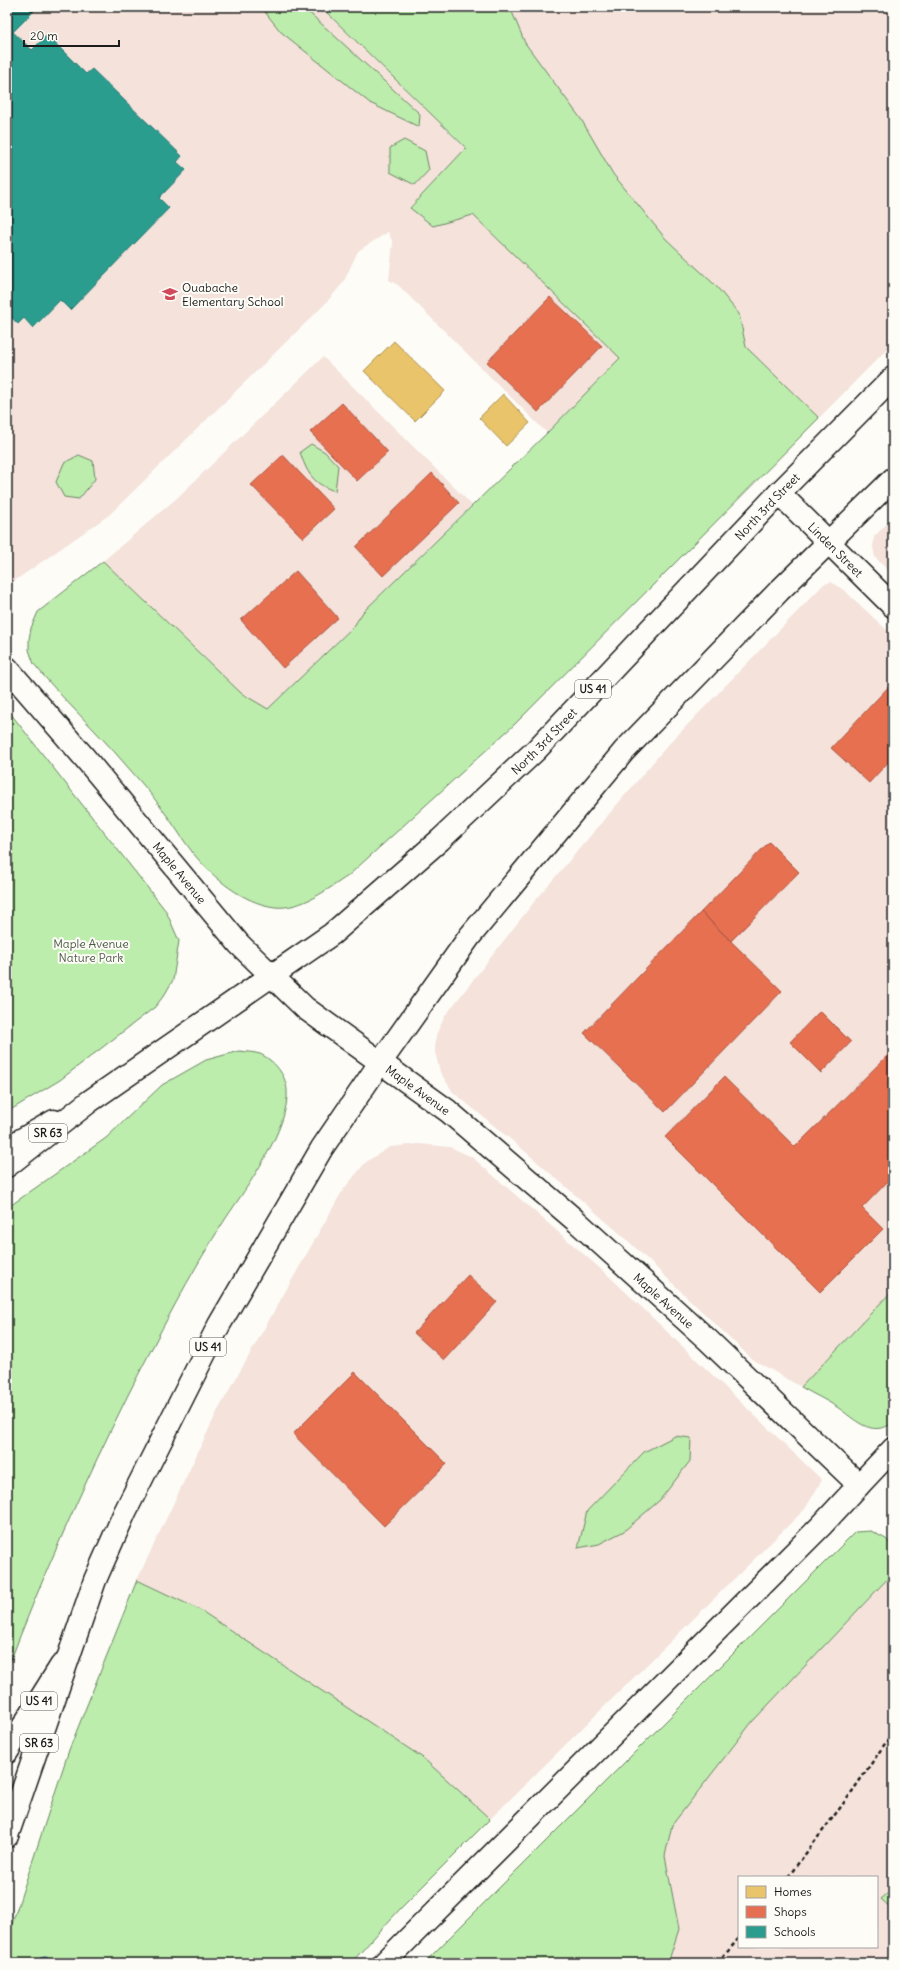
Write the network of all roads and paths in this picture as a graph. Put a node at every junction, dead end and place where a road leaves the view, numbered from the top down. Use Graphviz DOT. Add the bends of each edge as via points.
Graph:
graph roads {
  1 [pos="893,378"];
  2 [pos="893,478"];
  3 [pos="779,493"];
  4 [pos="829,543"];
  5 [pos="893,606"];
  6 [pos="7,668"];
  7 [pos="271,975"];
  8 [pos="380,1063"];
  9 [pos="90,1101"];
  10 [pos="7,1148"];
  11 [pos="7,1166"];
  12 [pos="893,1450"];
  13 [pos="859,1485"];
  14 [pos="71,1650"];
  15 [pos="893,1732"];
  16 [pos="7,1752"];
  17 [pos="7,1836"];
  18 [pos="789,1876"];
  19 [pos="738,1939"];
  20 [pos="384,1963"];
  21 [pos="718,1963"];
  1 -- 3 [label="main road, North 3rd Street / US 41"];
  2 -- 4 [label="main road, US 41"];
  3 -- 4 [label="main road, Linden Street"];
  3 -- 7 [label="main road, North 3rd Street / US 41" via="536,750 440,840 332,934"];
  4 -- 5 [label="main road, Linden Street"];
  4 -- 8 [label="main road, US 41" via="624,751 470,936"];
  6 -- 7 [label="main road, Maple Avenue" via="239,944"];
  7 -- 8 [label="main road, Maple Avenue" via="305,1008"];
  7 -- 9 [label="main road, US 41"];
  8 -- 13 [label="main road, Maple Avenue" via="448,1112 575,1220 708,1340"];
  8 -- 14 [label="main road, US 41" via="322,1148 219,1325 125,1512 95,1580"];
  9 -- 10 [label="main road, US 41"];
  9 -- 11 [label="main road, SR 63"];
  12 -- 13 [label="main road"];
  13 -- 20 [label="main road"];
  14 -- 16 [label="main road, US 41"];
  14 -- 17 [label="main road, SR 63"];
  15 -- 18 [label="path"];
  19 -- 21 [label="path"];
}
